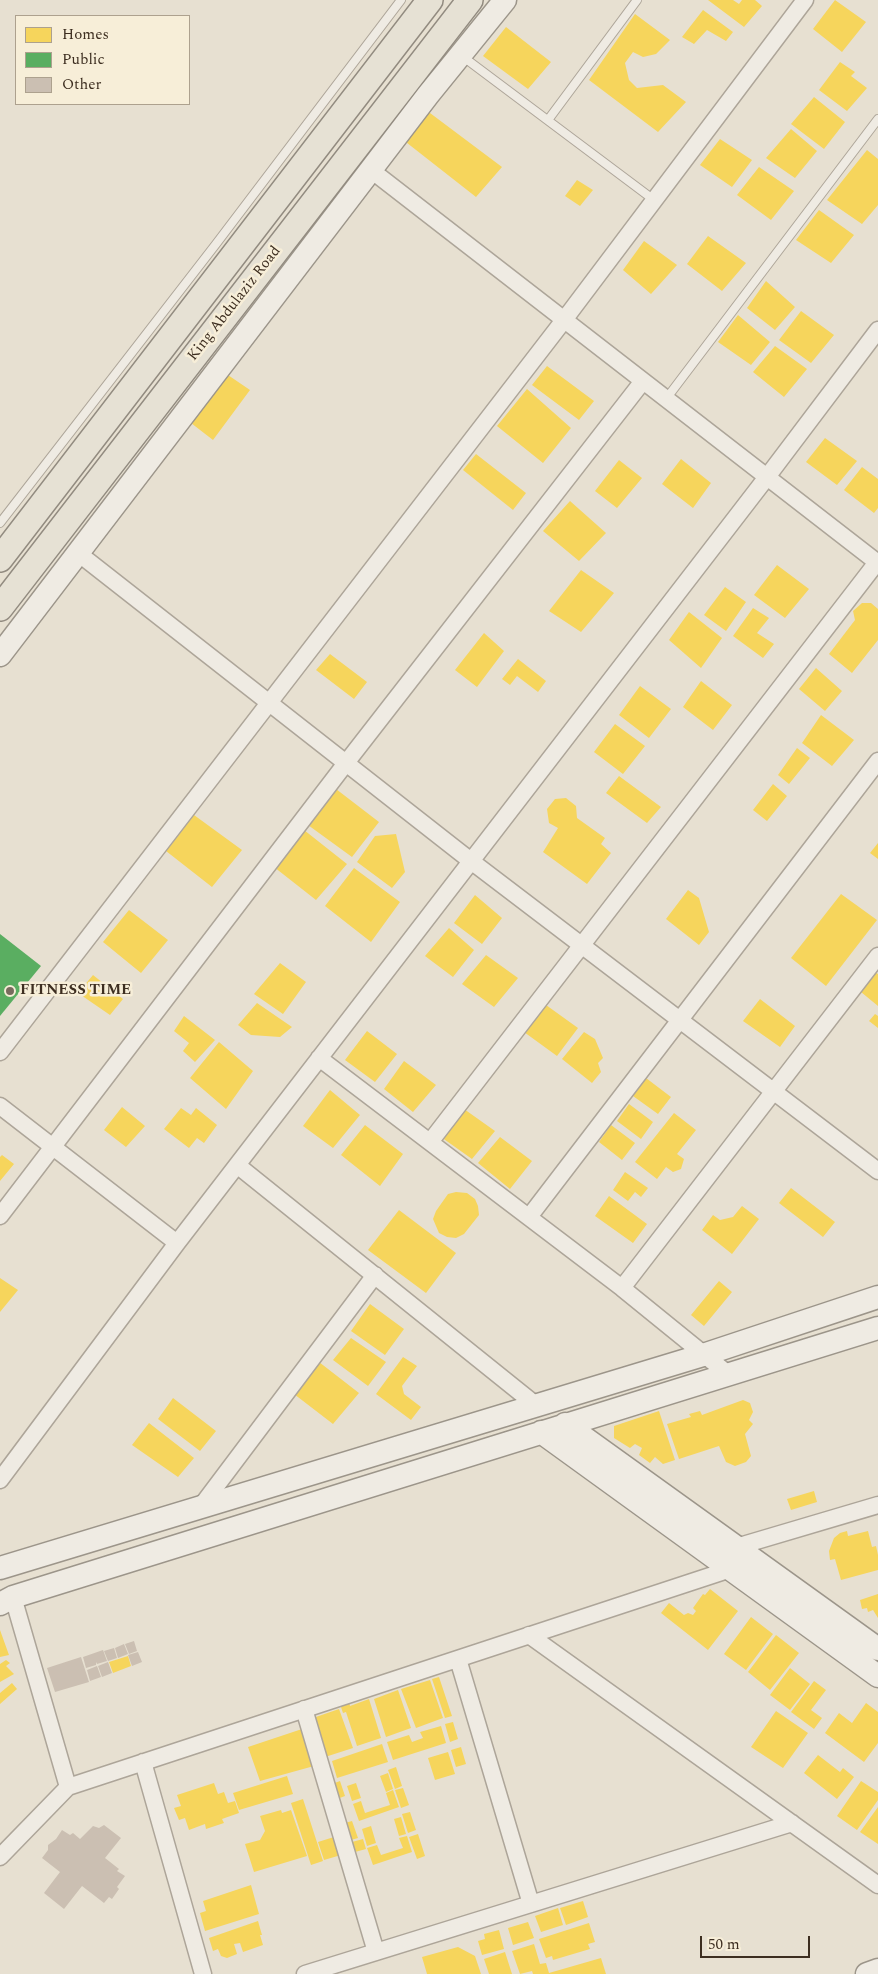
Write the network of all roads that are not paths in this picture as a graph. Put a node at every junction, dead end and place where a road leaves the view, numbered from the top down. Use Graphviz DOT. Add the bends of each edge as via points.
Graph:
graph roads {
  1 [pos="401,0"];
  2 [pos="430,0"];
  3 [pos="470,0"];
  4 [pos="504,0"];
  5 [pos="637,0"];
  6 [pos="805,0"];
  7 [pos="460,54"];
  8 [pos="878,119"];
  9 [pos="548,120"];
  10 [pos="371,170"];
  11 [pos="654,200"];
  12 [pos="564,320"];
  13 [pos="878,330"];
  14 [pos="643,381"];
  15 [pos="666,399"];
  16 [pos="767,477"];
  17 [pos="0,523"];
  18 [pos="78,553"];
  19 [pos="0,559"];
  20 [pos="878,562"];
  21 [pos="0,608"];
  22 [pos="0,655"];
  23 [pos="270,702"];
  24 [pos="878,761"];
  25 [pos="346,763"];
  26 [pos="471,861"];
  27 [pos="581,945"];
  28 [pos="878,956"];
  29 [pos="680,1020"];
  30 [pos="0,1052"];
  31 [pos="319,1058"];
  32 [pos="773,1091"];
  33 [pos="0,1106"];
  34 [pos="430,1142"];
  35 [pos="53,1147"];
  36 [pos="237,1165"];
  37 [pos="878,1170"];
  38 [pos="0,1216"];
  39 [pos="529,1217"];
  40 [pos="177,1243"];
  41 [pos="375,1275"];
  42 [pos="622,1288"];
  43 [pos="878,1297"];
  44 [pos="878,1328"];
  45 [pos="703,1355"];
  46 [pos="728,1374"];
  47 [pos="538,1406"];
  48 [pos="565,1424"];
  49 [pos="541,1432"];
  50 [pos="0,1480"];
  51 [pos="878,1505"];
  52 [pos="199,1509"];
  53 [pos="736,1547"];
  54 [pos="0,1568"];
  55 [pos="731,1569"];
  56 [pos="6,1600"];
  57 [pos="529,1635"];
  58 [pos="878,1649"];
  59 [pos="458,1659"];
  60 [pos="878,1676"];
  61 [pos="304,1709"];
  62 [pos="143,1762"];
  63 [pos="68,1787"];
  64 [pos="792,1823"];
  65 [pos="0,1857"];
  66 [pos="878,1885"];
  67 [pos="531,1904"];
  68 [pos="376,1952"];
  69 [pos="878,1970"];
  70 [pos="203,1974"];
  71 [pos="305,1974"];
  72 [pos="866,1974"];
  1 -- 17 [label="lane"];
  2 -- 19 [label="main road, King Abdulaziz Road"];
  3 -- 21 [label="main road, King Abdulaziz Road"];
  4 -- 7 [label="street"];
  5 -- 9 [label="lane"];
  6 -- 11 [label="street"];
  7 -- 9 [label="lane"];
  7 -- 10 [label="street"];
  8 -- 15 [label="lane"];
  9 -- 11 [label="lane"];
  10 -- 12 [label="street"];
  10 -- 18 [label="street"];
  11 -- 12 [label="street"];
  12 -- 14 [label="street"];
  12 -- 23 [label="street"];
  13 -- 16 [label="street"];
  14 -- 15 [label="street"];
  14 -- 25 [label="street"];
  15 -- 16 [label="street"];
  16 -- 20 [label="street"];
  16 -- 26 [label="street"];
  18 -- 22 [label="street"];
  18 -- 23 [label="street"];
  20 -- 27 [label="street"];
  23 -- 25 [label="street"];
  23 -- 30 [label="street"];
  24 -- 29 [label="street"];
  25 -- 26 [label="street"];
  25 -- 35 [label="street"];
  26 -- 27 [label="street"];
  26 -- 31 [label="street"];
  27 -- 29 [label="street"];
  27 -- 34 [label="street"];
  28 -- 32 [label="street"];
  29 -- 32 [label="street"];
  29 -- 39 [label="street"];
  31 -- 34 [label="street"];
  31 -- 36 [label="street"];
  32 -- 37 [label="street"];
  32 -- 42 [label="street"];
  33 -- 35 [label="street"];
  34 -- 39 [label="street"];
  35 -- 38 [label="street"];
  35 -- 40 [label="street"];
  36 -- 40 [label="street"];
  36 -- 41 [label="street"];
  39 -- 42 [label="street"];
  40 -- 50 [label="street"];
  41 -- 47 [label="street"];
  41 -- 52 [label="street"];
  42 -- 45 [label="street"];
  43 -- 45 [label="street"];
  44 -- 46 [label="street"];
  45 -- 46 [label="street"];
  45 -- 47 [label="street"];
  46 -- 48 [label="street"];
  47 -- 52 [label="street"];
  48 -- 49 [label="street"];
  48 -- 53 [label="street"];
  49 -- 55 [label="street"];
  49 -- 56 [label="street"];
  51 -- 53 [label="street"];
  52 -- 54 [label="street"];
  53 -- 58 [label="street"];
  55 -- 57 [label="street"];
  55 -- 60 [label="street"];
  56 -- 63 [label="street"];
  57 -- 59 [label="street"];
  57 -- 64 [label="street"];
  59 -- 61 [label="street"];
  59 -- 67 [label="street"];
  61 -- 62 [label="street"];
  61 -- 68 [label="street"];
  62 -- 63 [label="street"];
  62 -- 70 [label="street"];
  63 -- 65 [label="street"];
  64 -- 66 [label="street"];
  64 -- 67 [label="street"];
  67 -- 68 [label="street"];
  68 -- 71 [label="street"];
  69 -- 72 [label="street"];
}
